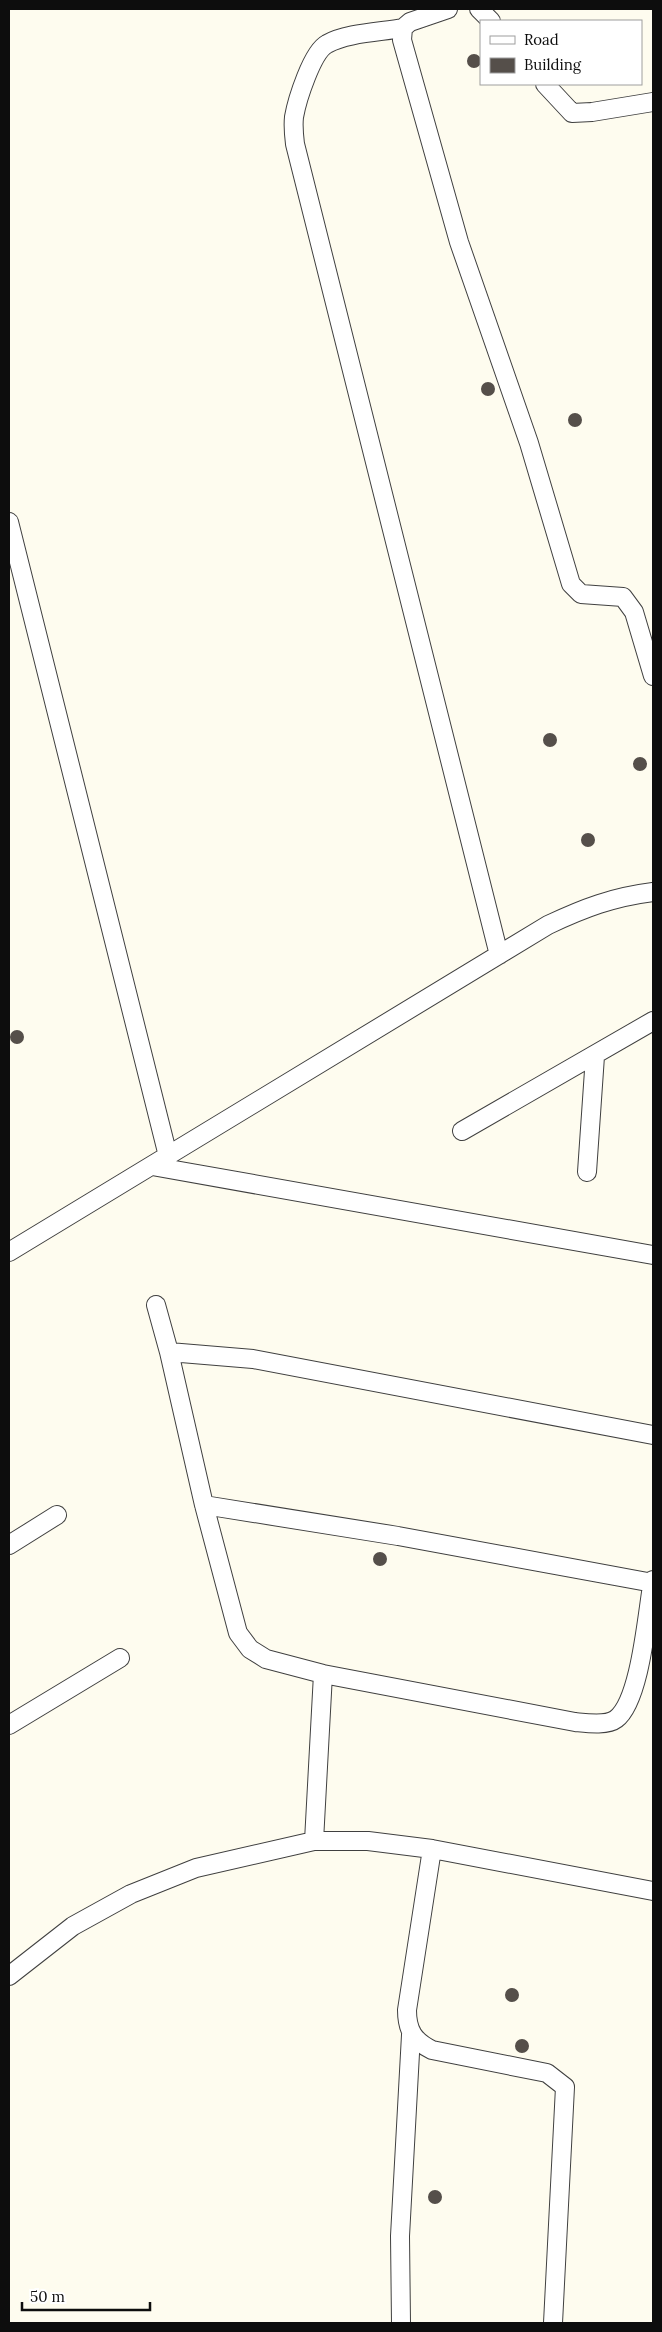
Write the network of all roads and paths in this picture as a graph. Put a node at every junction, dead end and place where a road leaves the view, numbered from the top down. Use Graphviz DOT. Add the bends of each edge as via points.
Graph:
graph roads {
  1 [pos="448,9"];
  2 [pos="479,9"];
  3 [pos="491,20"];
  4 [pos="403,28"];
  5 [pos="546,85"];
  6 [pos="653,102"];
  7 [pos="9,522"];
  8 [pos="653,676"];
  9 [pos="653,892"];
  10 [pos="499,955"];
  11 [pos="653,1021"];
  12 [pos="595,1056"];
  13 [pos="462,1131"];
  14 [pos="168,1156"];
  15 [pos="152,1166"];
  16 [pos="587,1172"];
  17 [pos="9,1252"];
  18 [pos="653,1255"];
  19 [pos="156,1304"];
  20 [pos="169,1352"];
  21 [pos="653,1435"];
  22 [pos="204,1505"];
  23 [pos="57,1515"];
  24 [pos="9,1546"];
  25 [pos="653,1582"];
  26 [pos="120,1658"];
  27 [pos="323,1674"];
  28 [pos="9,1725"];
  29 [pos="314,1841"];
  30 [pos="432,1849"];
  31 [pos="653,1891"];
  32 [pos="9,1976"];
  33 [pos="411,2035"];
  34 [pos="401,2323"];
  35 [pos="553,2323"];
  1 -- 4 [label="street" via="410,22"];
  2 -- 3 [label="street"];
  4 -- 8 [label="street" via="402,40 459,242 529,443 571,584 581,594 623,597 634,612"];
  4 -- 10 [label="street" via="342,39 320,49 311,64 294,117 295,144"];
  5 -- 6 [label="street" via="572,113"];
  7 -- 14 [label="street"];
  9 -- 10 [label="street" via="590,906 548,925"];
  10 -- 14 [label="street"];
  11 -- 12 [label="street"];
  12 -- 13 [label="street"];
  12 -- 16 [label="street"];
  14 -- 15 [label="street"];
  15 -- 17 [label="street"];
  15 -- 18 [label="street"];
  19 -- 20 [label="street"];
  20 -- 21 [label="street" via="252,1359"];
  20 -- 22 [label="street"];
  22 -- 25 [label="street"];
  22 -- 27 [label="street" via="238,1633 250,1649 266,1659"];
  23 -- 24 [label="street"];
  25 -- 27 [label="street" via="636,1681 627,1708 615,1720 575,1722"];
  26 -- 28 [label="street"];
  27 -- 29 [label="street"];
  29 -- 30 [label="street" via="368,1841"];
  29 -- 32 [label="street" via="196,1868 131,1894 73,1926"];
  30 -- 31 [label="street"];
  30 -- 33 [label="street" via="406,2010"];
  33 -- 34 [label="street" via="400,2236"];
  33 -- 35 [label="street" via="432,2050 546,2073 565,2087"];
}
